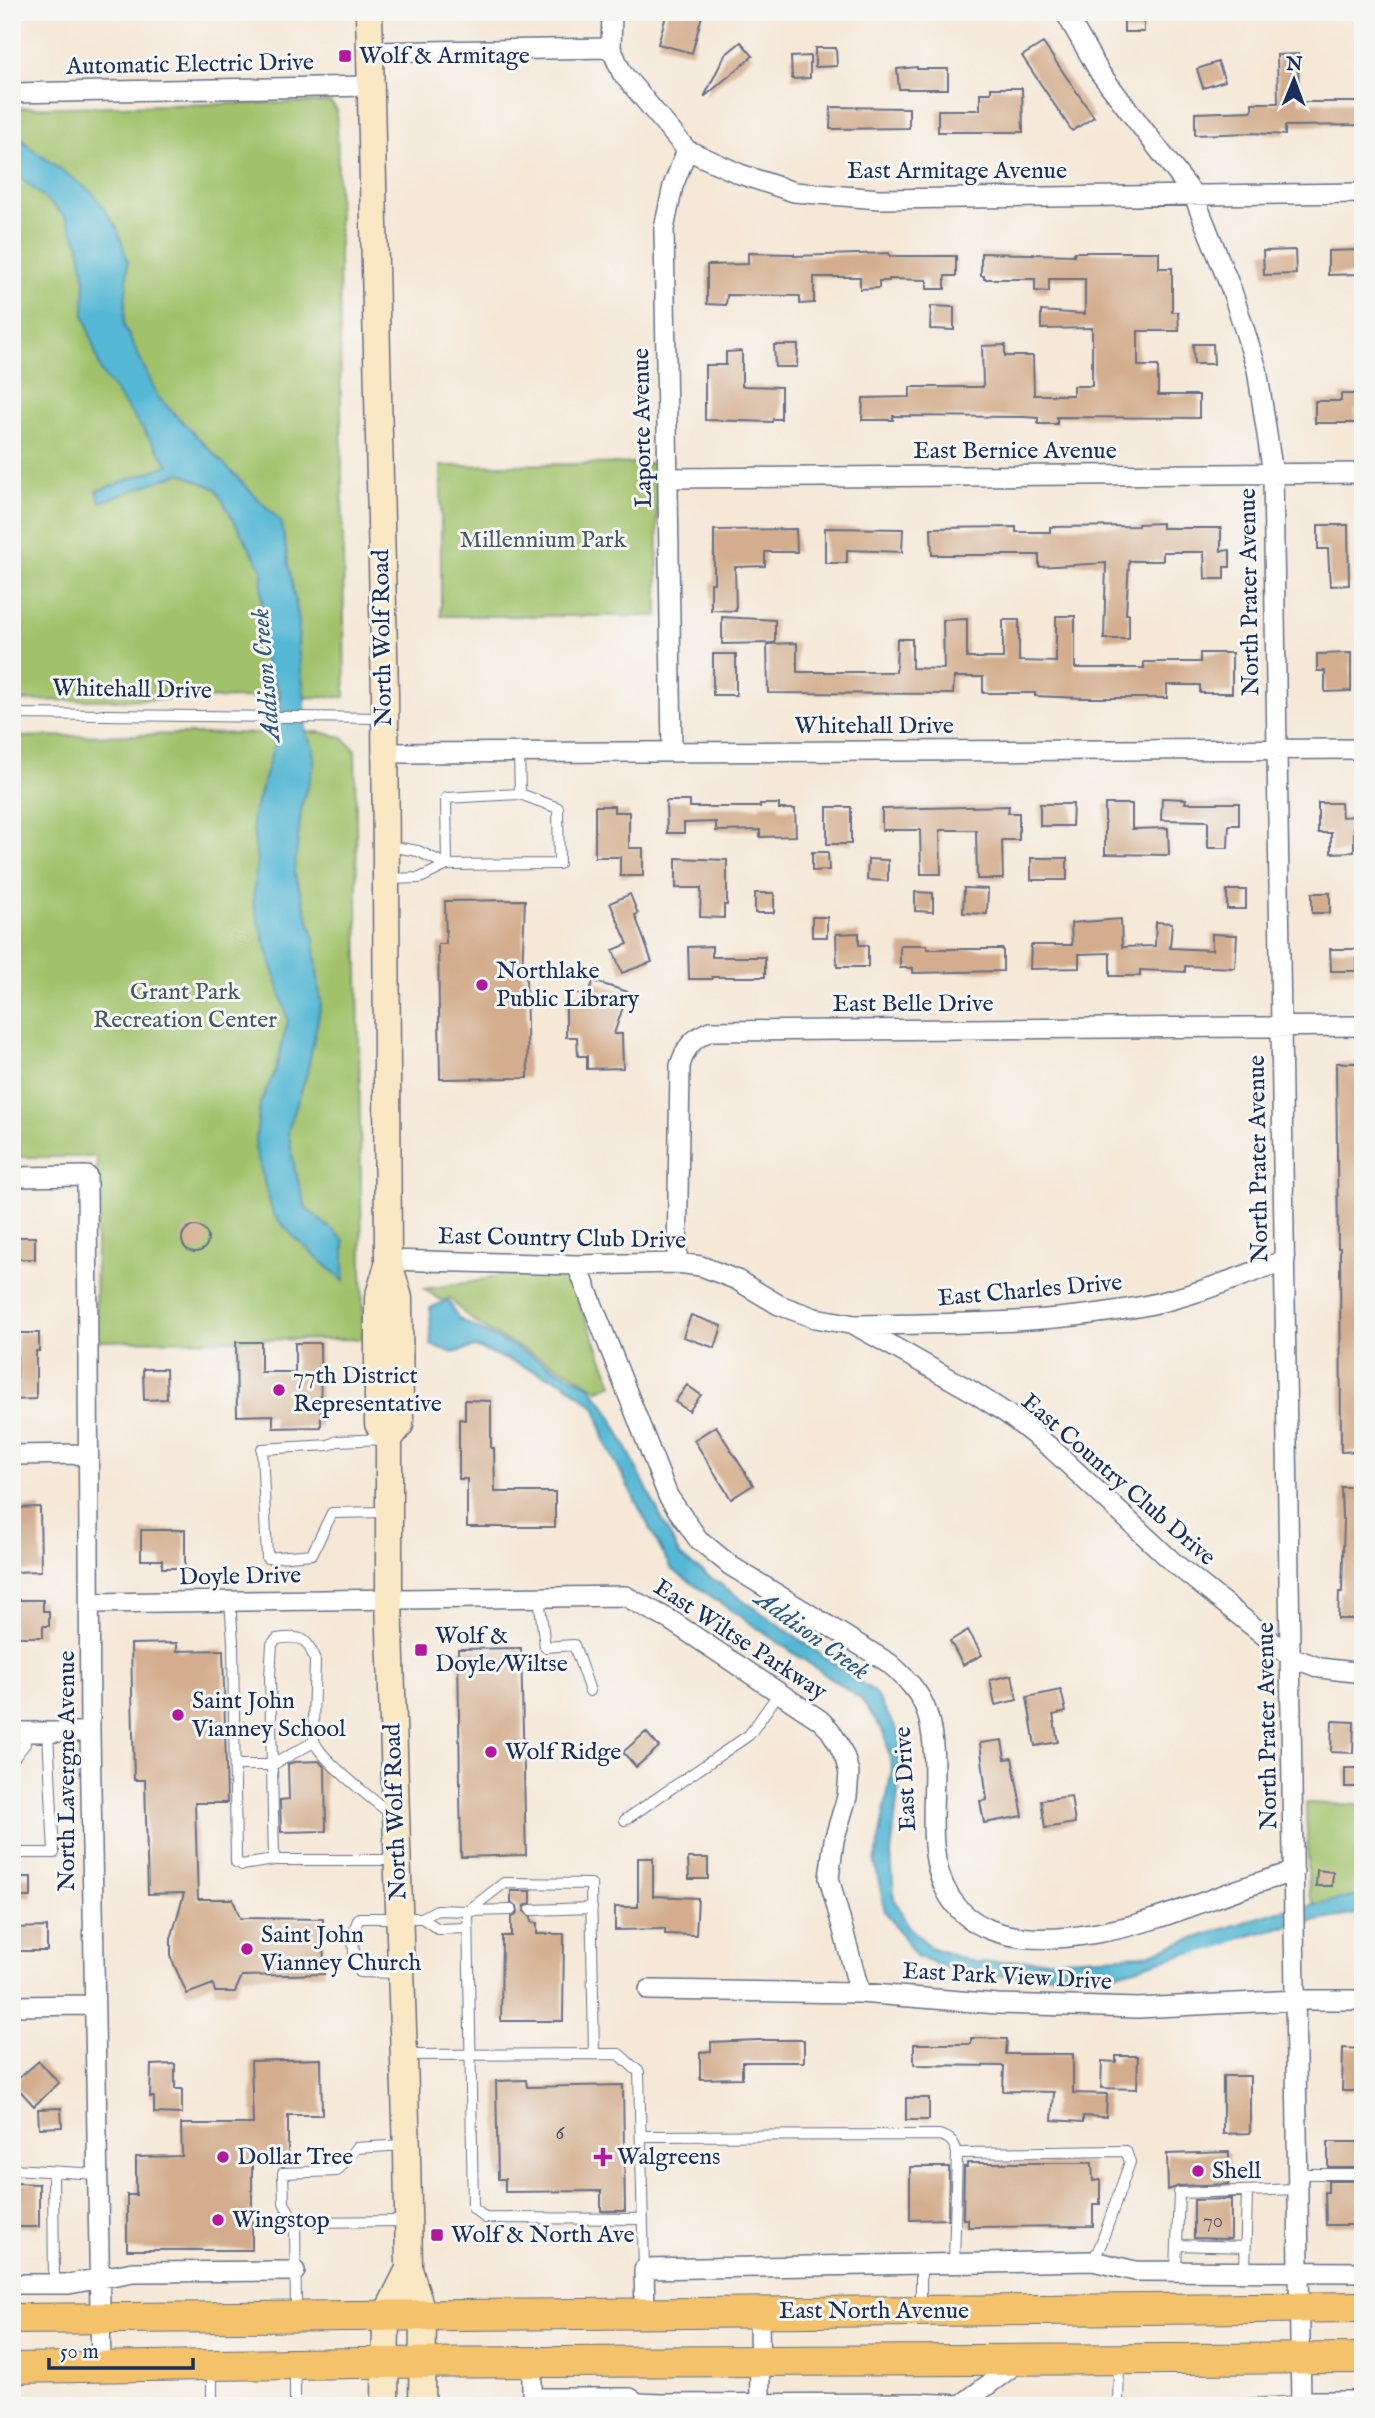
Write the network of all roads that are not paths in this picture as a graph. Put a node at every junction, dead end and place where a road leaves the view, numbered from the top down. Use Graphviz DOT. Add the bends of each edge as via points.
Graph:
graph roads {
  1 [pos="369,12"];
  2 [pos="612,12"];
  3 [pos="1065,12"];
  4 [pos="611,48"];
  5 [pos="369,52"];
  6 [pos="369,86"];
  7 [pos="12,93"];
  8 [pos="687,150"];
  9 [pos="1363,193"];
  10 [pos="1193,194"];
  11 [pos="1363,473"];
  12 [pos="1273,474"];
  13 [pos="668,478"];
  14 [pos="12,714"];
  15 [pos="384,718"];
  16 [pos="1277,749"];
  17 [pos="1363,749"];
  18 [pos="672,751"];
  19 [pos="386,753"];
  20 [pos="519,753"];
  21 [pos="520,794"];
  22 [pos="386,845"];
  23 [pos="447,865"];
  24 [pos="387,879"];
  25 [pos="1363,1026"];
  26 [pos="1281,1027"];
  27 [pos="12,1177"];
  28 [pos="1285,1260"];
  29 [pos="388,1262"];
  30 [pos="677,1263"];
  31 [pos="576,1265"];
  32 [pos="855,1325"];
  33 [pos="389,1439"];
  34 [pos="88,1454"];
  35 [pos="12,1455"];
  36 [pos="389,1512"];
  37 [pos="539,1597"];
  38 [pos="390,1600"];
  39 [pos="230,1601"];
  40 [pos="90,1603"];
  41 [pos="1291,1657"];
  42 [pos="1363,1672"];
  43 [pos="590,1691"];
  44 [pos="779,1693"];
  45 [pos="18,1732"];
  46 [pos="48,1732"];
  47 [pos="90,1732"];
  48 [pos="314,1742"];
  49 [pos="12,1760"];
  50 [pos="235,1765"];
  51 [pos="272,1765"];
  52 [pos="396,1817"];
  53 [pos="625,1820"];
  54 [pos="12,1853"];
  55 [pos="274,1860"];
  56 [pos="398,1860"];
  57 [pos="1294,1872"];
  58 [pos="592,1908"];
  59 [pos="511,1910"];
  60 [pos="531,1910"];
  61 [pos="468,1911"];
  62 [pos="410,1917"];
  63 [pos="468,1928"];
  64 [pos="401,1973"];
  65 [pos="649,1990"];
  66 [pos="860,1993"];
  67 [pos="1296,2000"];
  68 [pos="1363,2000"];
  69 [pos="93,2005"];
  70 [pos="12,2006"];
  71 [pos="594,2053"];
  72 [pos="404,2055"];
  73 [pos="470,2055"];
  74 [pos="641,2136"];
  75 [pos="407,2145"];
  76 [pos="957,2153"];
  77 [pos="12,2169"];
  78 [pos="53,2172"];
  79 [pos="98,2174"];
  80 [pos="1363,2174"];
  81 [pos="1298,2182"];
  82 [pos="1247,2191"];
  83 [pos="643,2219"];
  84 [pos="408,2221"];
  85 [pos="295,2222"];
  86 [pos="1177,2245"];
  87 [pos="1245,2247"];
  88 [pos="1093,2261"];
  89 [pos="954,2263"];
  90 [pos="921,2264"];
  91 [pos="409,2269"];
  92 [pos="644,2269"];
  93 [pos="1176,2270"];
  94 [pos="295,2272"];
  95 [pos="1245,2272"];
  96 [pos="1300,2272"];
  97 [pos="1363,2272"];
  98 [pos="101,2280"];
  99 [pos="12,2284"];
  100 [pos="54,2284"];
  101 [pos="1300,2307"];
  102 [pos="1363,2307"];
  103 [pos="921,2310"];
  104 [pos="760,2312"];
  105 [pos="645,2313"];
  106 [pos="386,2315"];
  107 [pos="423,2315"];
  108 [pos="296,2316"];
  109 [pos="101,2318"];
  110 [pos="12,2319"];
  111 [pos="1301,2358"];
  112 [pos="1363,2358"];
  113 [pos="1119,2359"];
  114 [pos="1021,2360"];
  115 [pos="760,2362"];
  116 [pos="385,2363"];
  117 [pos="422,2363"];
  118 [pos="532,2363"];
  119 [pos="295,2364"];
  120 [pos="212,2365"];
  121 [pos="101,2367"];
  122 [pos="12,2368"];
  123 [pos="1363,2401"];
  124 [pos="630,2402"];
  125 [pos="520,2403"];
  126 [pos="1301,2403"];
  127 [pos="867,2404"];
  128 [pos="918,2404"];
  129 [pos="760,2405"];
  130 [pos="1251,2405"];
  131 [pos="212,2406"];
  132 [pos="295,2406"];
  133 [pos="385,2406"];
  134 [pos="422,2406"];
  135 [pos="961,2406"];
  136 [pos="1118,2406"];
  137 [pos="1208,2406"];
  1 -- 5 [label="main road, North Wolf Road"];
  2 -- 4 [label="street, East Armitage Avenue"];
  3 -- 10 [label="street, North Prater Avenue" via="1100,73"];
  4 -- 5 [label="street"];
  4 -- 8 [label="street, East Armitage Avenue" via="622,73"];
  5 -- 6 [label="main road, North Wolf Road"];
  6 -- 7 [label="street, Automatic Electric Drive"];
  6 -- 15 [label="main road, North Wolf Road"];
  8 -- 10 [label="street, East Armitage Avenue" via="794,192 879,199"];
  8 -- 13 [label="street, Laporte Avenue" via="664,229"];
  9 -- 10 [label="street, East Armitage Avenue"];
  10 -- 12 [label="street, North Prater Avenue" via="1257,369"];
  11 -- 12 [label="street, East Bernice Avenue"];
  12 -- 13 [label="street, East Bernice Avenue"];
  12 -- 16 [label="street, North Prater Avenue"];
  13 -- 18 [label="street, Laporte Avenue"];
  14 -- 15 [label="lane, Whitehall Drive"];
  15 -- 19 [label="main road, North Wolf Road"];
  16 -- 17 [label="street, Whitehall Drive"];
  16 -- 18 [label="street, Whitehall Drive"];
  16 -- 26 [label="street, North Prater Avenue"];
  18 -- 20 [label="street, Whitehall Drive"];
  19 -- 20 [label="street, Whitehall Drive"];
  19 -- 22 [label="main road, North Wolf Road"];
  20 -- 21 [label="lane"];
  21 -- 23 [label="lane" via="446,799"];
  21 -- 23 [label="lane" via="558,808 559,864"];
  22 -- 23 [label="lane" via="418,851"];
  22 -- 24 [label="main road, North Wolf Road"];
  23 -- 24 [label="lane" via="420,878"];
  24 -- 29 [label="main road, North Wolf Road"];
  25 -- 26 [label="street, East Belle Drive"];
  26 -- 28 [label="street, North Prater Avenue"];
  26 -- 30 [label="street, East Belle Drive" via="709,1031 684,1051 680,1066"];
  27 -- 34 [label="street, North Lavergne Avenue" via="87,1176"];
  28 -- 32 [label="street, East Charles Drive" via="1194,1293 1139,1307 1007,1322"];
  28 -- 41 [label="street, North Prater Avenue"];
  29 -- 31 [label="street, East Country Club Drive"];
  29 -- 33 [label="main road, North Wolf Road" via="399,1298 400,1326 400,1424"];
  30 -- 31 [label="street, East Country Club Drive"];
  30 -- 32 [label="street, East Country Club Drive" via="719,1272 779,1305 815,1318"];
  31 -- 57 [label="street, East Drive" via="668,1496 698,1539 731,1566 889,1663 921,1699 932,1736 937,1866 942,1885 961,1913 989,1930 1011,1936 1074,1936 1135,1924"];
  32 -- 41 [label="street, East Country Club Drive" via="970,1390 1042,1441 1174,1563"];
  33 -- 36 [label="main road, North Wolf Road"];
  33 -- 36 [label="lane" via="262,1450 267,1558 312,1554 332,1513"];
  34 -- 35 [label="street"];
  34 -- 40 [label="street, North Lavergne Avenue"];
  36 -- 38 [label="main road, North Wolf Road"];
  37 -- 38 [label="street, East Wiltse Parkway"];
  37 -- 43 [label="lane" via="545,1647 574,1645"];
  37 -- 44 [label="street, East Wiltse Parkway" via="625,1596 670,1620"];
  38 -- 39 [label="street, Doyle Drive"];
  38 -- 52 [label="main road, North Wolf Road"];
  39 -- 40 [label="street, Doyle Drive"];
  39 -- 50 [label="lane"];
  40 -- 47 [label="street, North Lavergne Avenue"];
  41 -- 42 [label="street, East Country Club Drive" via="1320,1668"];
  41 -- 57 [label="street, North Prater Avenue"];
  44 -- 53 [label="lane" via="749,1735"];
  44 -- 66 [label="street, East Wiltse Parkway" via="831,1730 845,1758 847,1797 829,1878"];
  45 -- 46 [label="street"];
  45 -- 49 [label="lane" via="24,1744"];
  46 -- 47 [label="street"];
  46 -- 54 [label="lane" via="54,1853"];
  47 -- 69 [label="street, North Lavergne Avenue"];
  48 -- 51 [label="lane"];
  48 -- 51 [label="lane" via="312,1650 303,1639 278,1639 272,1644 270,1676"];
  48 -- 52 [label="lane"];
  50 -- 51 [label="lane"];
  50 -- 55 [label="lane" via="236,1862"];
  51 -- 55 [label="lane"];
  52 -- 56 [label="main road, North Wolf Road"];
  55 -- 56 [label="lane"];
  56 -- 62 [label="main road, North Wolf Road"];
  57 -- 67 [label="street, North Prater Avenue"];
  58 -- 60 [label="lane"];
  58 -- 61 [label="lane" via="591,1884 504,1884"];
  58 -- 71 [label="lane"];
  59 -- 61 [label="lane"];
  61 -- 62 [label="lane" via="437,1910"];
  61 -- 63 [label="lane"];
  62 -- 63 [label="lane" via="438,1930"];
  62 -- 64 [label="main road, North Wolf Road"];
  62 -- 64 [label="lane" via="359,1918 354,1929 355,1962 360,1972"];
  63 -- 73 [label="lane"];
  64 -- 72 [label="main road, North Wolf Road"];
  65 -- 66 [label="street, East Park View Drive"];
  66 -- 67 [label="street, East Park View Drive" via="998,2004 1138,2008"];
  67 -- 68 [label="street, East Park View Drive"];
  67 -- 81 [label="street, North Prater Avenue"];
  69 -- 70 [label="street"];
  69 -- 79 [label="street, North Lavergne Avenue"];
  71 -- 73 [label="lane"];
  71 -- 74 [label="lane" via="619,2054 639,2072"];
  72 -- 73 [label="lane"];
  72 -- 75 [label="main road, North Wolf Road"];
  73 -- 83 [label="lane" via="473,2208 485,2218"];
  74 -- 76 [label="lane" via="939,2135 954,2143"];
  74 -- 83 [label="lane"];
  75 -- 84 [label="main road, North Wolf Road"];
  75 -- 85 [label="lane" via="356,2148 337,2171 283,2173 284,2203"];
  76 -- 88 [label="lane" via="1126,2151 1130,2162"];
  76 -- 89 [label="lane"];
  77 -- 78 [label="lane"];
  78 -- 79 [label="lane"];
  78 -- 100 [label="lane"];
  79 -- 98 [label="street, North Lavergne Avenue"];
  80 -- 81 [label="lane"];
  81 -- 82 [label="lane"];
  81 -- 96 [label="street, North Prater Avenue"];
  82 -- 86 [label="lane" via="1179,2193"];
  82 -- 87 [label="lane"];
  83 -- 92 [label="lane"];
  84 -- 85 [label="lane"];
  84 -- 91 [label="main road, North Wolf Road"];
  85 -- 94 [label="lane"];
  86 -- 87 [label="lane"];
  86 -- 93 [label="lane"];
  87 -- 95 [label="lane"];
  88 -- 89 [label="street, East North Avenue"];
  88 -- 93 [label="street, East North Avenue" via="1135,2272"];
  89 -- 90 [label="street, East North Avenue"];
  90 -- 92 [label="street, East North Avenue"];
  90 -- 103 [label="lane"];
  91 -- 106 [label="main road, North Wolf Road"];
  91 -- 107 [label="main road, North Wolf Road"];
  92 -- 105 [label="street"];
  93 -- 95 [label="street, East North Avenue"];
  94 -- 98 [label="street" via="133,2272"];
  94 -- 108 [label="lane"];
  95 -- 96 [label="street, East North Avenue"];
  96 -- 97 [label="street, East North Avenue"];
  96 -- 101 [label="street, North Prater Avenue"];
  98 -- 100 [label="street"];
  98 -- 109 [label="street, North Lavergne Avenue"];
  99 -- 100 [label="street"];
  101 -- 102 [label="main road, East North Avenue"];
  101 -- 103 [label="main road, East North Avenue"];
  101 -- 111 [label="street, North Prater Avenue"];
  103 -- 104 [label="main road, East North Avenue"];
  104 -- 105 [label="main road, East North Avenue"];
  104 -- 115 [label="street"];
  105 -- 107 [label="main road, East North Avenue"];
  106 -- 107 [label="main road, East North Avenue"];
  106 -- 108 [label="main road, East North Avenue"];
  106 -- 116 [label="main road"];
  107 -- 117 [label="main road, North Wolf Road"];
  108 -- 109 [label="main road, East North Avenue"];
  109 -- 110 [label="main road, East North Avenue"];
  109 -- 121 [label="street, North Lavergne Avenue"];
  111 -- 112 [label="main road, East North Avenue"];
  111 -- 113 [label="main road, East North Avenue"];
  111 -- 126 [label="street, North Prater Avenue"];
  113 -- 114 [label="main road, East North Avenue"];
  113 -- 136 [label="lane"];
  114 -- 115 [label="main road, East North Avenue"];
  114 -- 135 [label="street"];
  115 -- 118 [label="main road, East North Avenue"];
  115 -- 129 [label="street"];
  116 -- 117 [label="main road, East North Avenue"];
  116 -- 119 [label="main road, East North Avenue"];
  116 -- 133 [label="main road"];
  117 -- 118 [label="main road, East North Avenue"];
  117 -- 134 [label="main road, North Wolf Road"];
  118 -- 125 [label="street"];
  119 -- 120 [label="main road, East North Avenue"];
  119 -- 132 [label="lane"];
  120 -- 121 [label="main road, East North Avenue"];
  120 -- 131 [label="lane"];
  121 -- 122 [label="main road, East North Avenue"];
  123 -- 126 [label="street"];
  124 -- 125 [label="street"];
  124 -- 129 [label="street"];
  126 -- 130 [label="lane"];
  127 -- 128 [label="street"];
  127 -- 129 [label="street"];
  128 -- 135 [label="street"];
  130 -- 137 [label="lane"];
}
